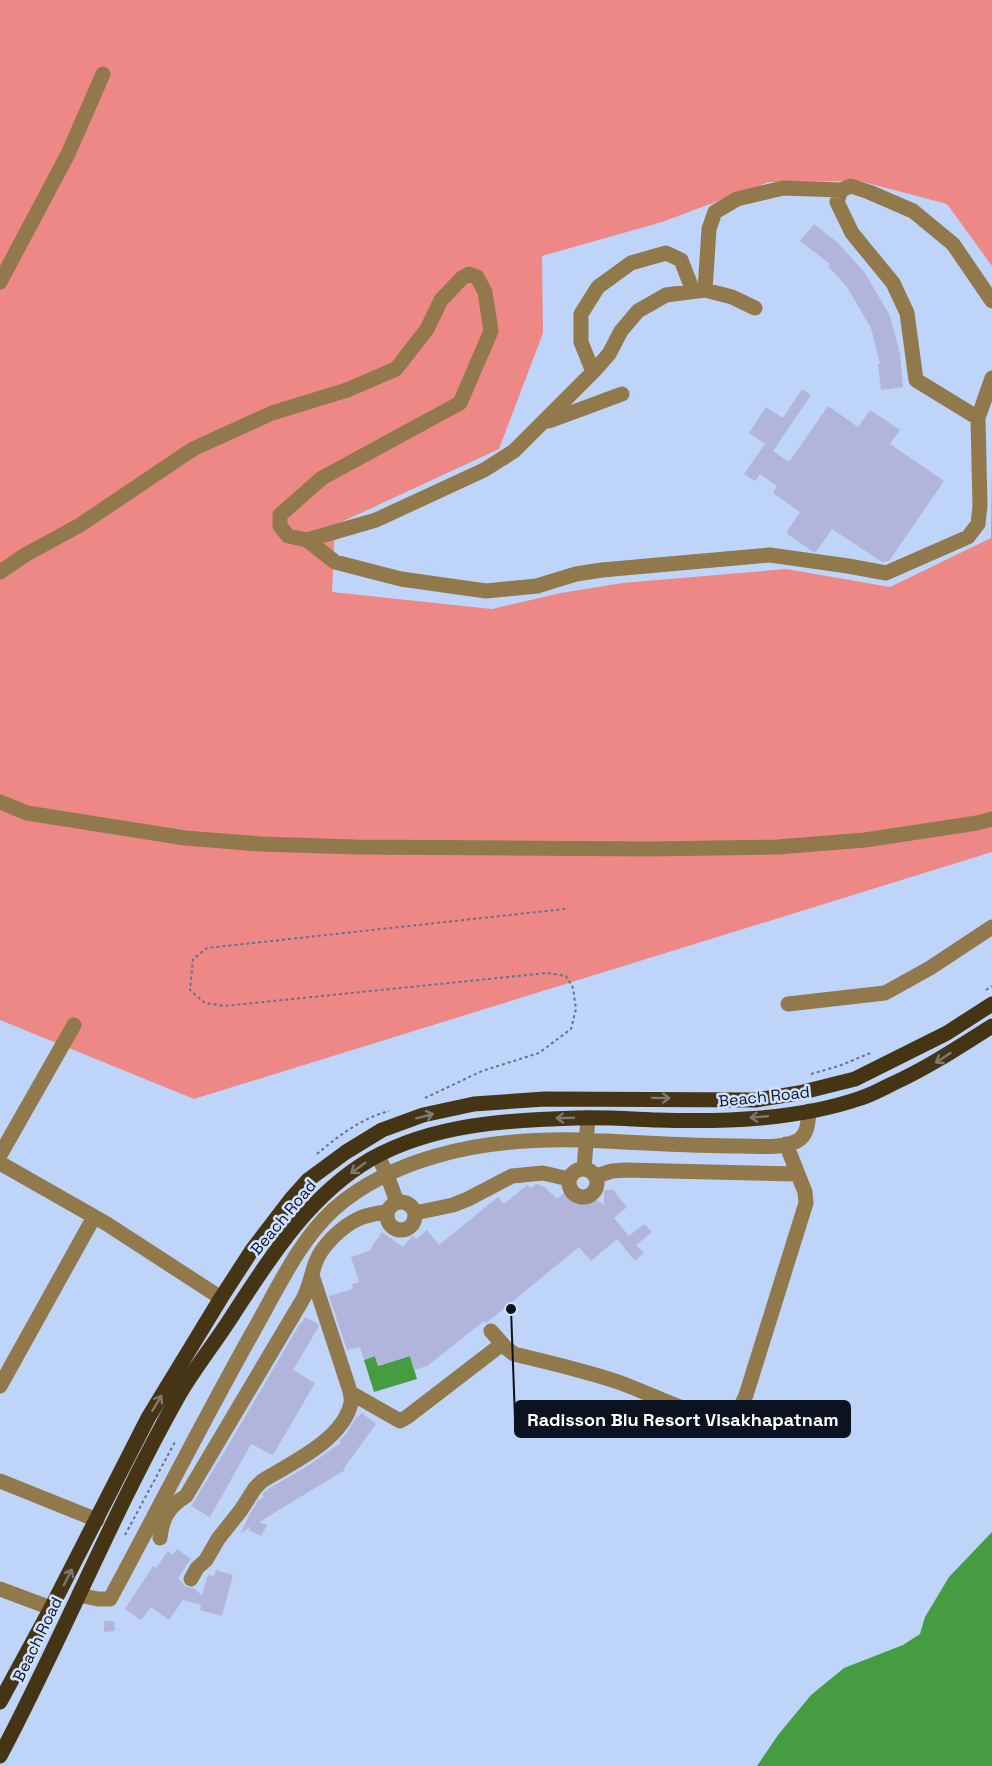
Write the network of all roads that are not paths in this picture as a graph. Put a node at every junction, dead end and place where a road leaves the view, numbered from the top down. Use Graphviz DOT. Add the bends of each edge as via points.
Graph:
graph roads {
  1 [pos="103,74"];
  2 [pos="841,190"];
  3 [pos="0,282"];
  4 [pos="699,291"];
  5 [pos="992,301"];
  6 [pos="755,309"];
  7 [pos="593,372"];
  8 [pos="992,378"];
  9 [pos="622,394"];
  10 [pos="978,418"];
  11 [pos="544,423"];
  12 [pos="307,540"];
  13 [pos="0,572"];
  14 [pos="0,802"];
  15 [pos="992,819"];
  16 [pos="992,927"];
  17 [pos="987,998"];
  18 [pos="788,1004"];
  19 [pos="74,1025"];
  20 [pos="992,1026"];
  21 [pos="636,1098"];
  22 [pos="809,1111"];
  23 [pos="588,1118"];
  24 [pos="634,1119"];
  25 [pos="586,1141"];
  26 [pos="786,1144"];
  27 [pos="0,1155"];
  28 [pos="378,1156"];
  29 [pos="0,1163"];
  30 [pos="590,1172"];
  31 [pos="387,1174"];
  32 [pos="798,1174"];
  33 [pos="569,1179"];
  34 [pos="392,1207"];
  35 [pos="415,1213"];
  36 [pos="94,1217"];
  37 [pos="312,1275"];
  38 [pos="221,1298"];
  39 [pos="491,1331"];
  40 [pos="502,1344"];
  41 [pos="0,1386"];
  42 [pos="351,1394"];
  43 [pos="0,1481"];
  44 [pos="97,1520"];
  45 [pos="160,1538"];
  46 [pos="191,1579"];
  47 [pos="0,1589"];
  48 [pos="79,1595"];
  49 [pos="51,1608"];
  50 [pos="0,1702"];
  51 [pos="0,1756"];
  1 -- 3 [label="street" via="68,154"];
  2 -- 4 [label="street" via="783,188 736,199 715,212"];
  2 -- 5 [label="street" via="851,186 913,211 953,244"];
  2 -- 10 [label="street" via="837,202 852,233 893,283 907,313 915,381"];
  4 -- 6 [label="street" via="732,297"];
  4 -- 7 [label="street" via="666,295 638,311"];
  4 -- 7 [label="street" via="681,260 666,253 632,263 598,287 581,314 582,342"];
  7 -- 11 [label="street"];
  8 -- 10 [label="street"];
  9 -- 11 [label="street"];
  10 -- 12 [label="street" via="978,524 968,537 886,573 770,555 602,570 537,586 486,591 401,579 334,562"];
  11 -- 12 [label="street" via="514,451 484,470 376,520"];
  12 -- 13 [label="street" via="288,536 280,526 280,515 322,478 460,404 491,331 485,292 477,277 469,274 462,278 441,300 427,328 396,369 347,390 272,413 193,449 80,525"];
  14 -- 15 [label="street" via="27,813 185,838 356,847 778,848 865,840"];
  16 -- 18 [label="street" via="885,993"];
  21 -- 17 [label="main road, one-way" via="756,1100 855,1079 946,1033"];
  19 -- 27 [label="street"];
  20 -- 22 [label="main road, Beach Road, one-way" via="931,1065 863,1098"];
  21 -- 24 [label="main road"];
  38 -- 21 [label="main road, one-way" via="252,1250 308,1180 382,1130 423,1115 474,1104"];
  22 -- 24 [label="main road, Beach Road, one-way" via="730,1120"];
  22 -- 26 [label="street" via="804,1136"];
  23 -- 24 [label="main road, Beach Road"];
  23 -- 25 [label="street"];
  23 -- 28 [label="main road, Beach Road, one-way" via="459,1128 404,1143"];
  25 -- 26 [label="street" via="696,1146"];
  25 -- 30 [label="street"];
  25 -- 31 [label="street" via="489,1144 434,1156"];
  26 -- 32 [label="street"];
  28 -- 31 [label="street"];
  28 -- 48 [label="main road, Beach Road, one-way" via="324,1192 264,1268 181,1392 119,1508"];
  29 -- 36 [label="street"];
  30 -- 32 [label="street"];
  30 -- 33 [label="street" via="575,1171"];
  30 -- 33 [label="street" via="598,1185 594,1194 585,1198 572,1192"];
  31 -- 34 [label="street"];
  31 -- 48 [label="street" via="335,1208 304,1242 110,1599"];
  32 -- 40 [label="street" via="805,1192 804,1215 738,1413 723,1418 702,1414 587,1372 514,1353"];
  33 -- 35 [label="street" via="543,1173 512,1176 461,1202"];
  34 -- 35 [label="street" via="406,1202"];
  34 -- 35 [label="street" via="387,1221 393,1228 403,1230 411,1226"];
  34 -- 37 [label="street" via="360,1218 340,1231 315,1262"];
  36 -- 38 [label="street"];
  36 -- 41 [label="street"];
  37 -- 42 [label="street"];
  37 -- 45 [label="street" via="303,1299 186,1496 166,1514"];
  44 -- 38 [label="main road, one-way" via="148,1418"];
  39 -- 40 [label="street"];
  40 -- 42 [label="street" via="400,1421"];
  42 -- 46 [label="street" via="338,1428 255,1488"];
  43 -- 44 [label="street"];
  49 -- 44 [label="main road, one-way"];
  47 -- 49 [label="street"];
  48 -- 51 [label="main road, Beach Road"];
  49 -- 50 [label="main road"];
}
